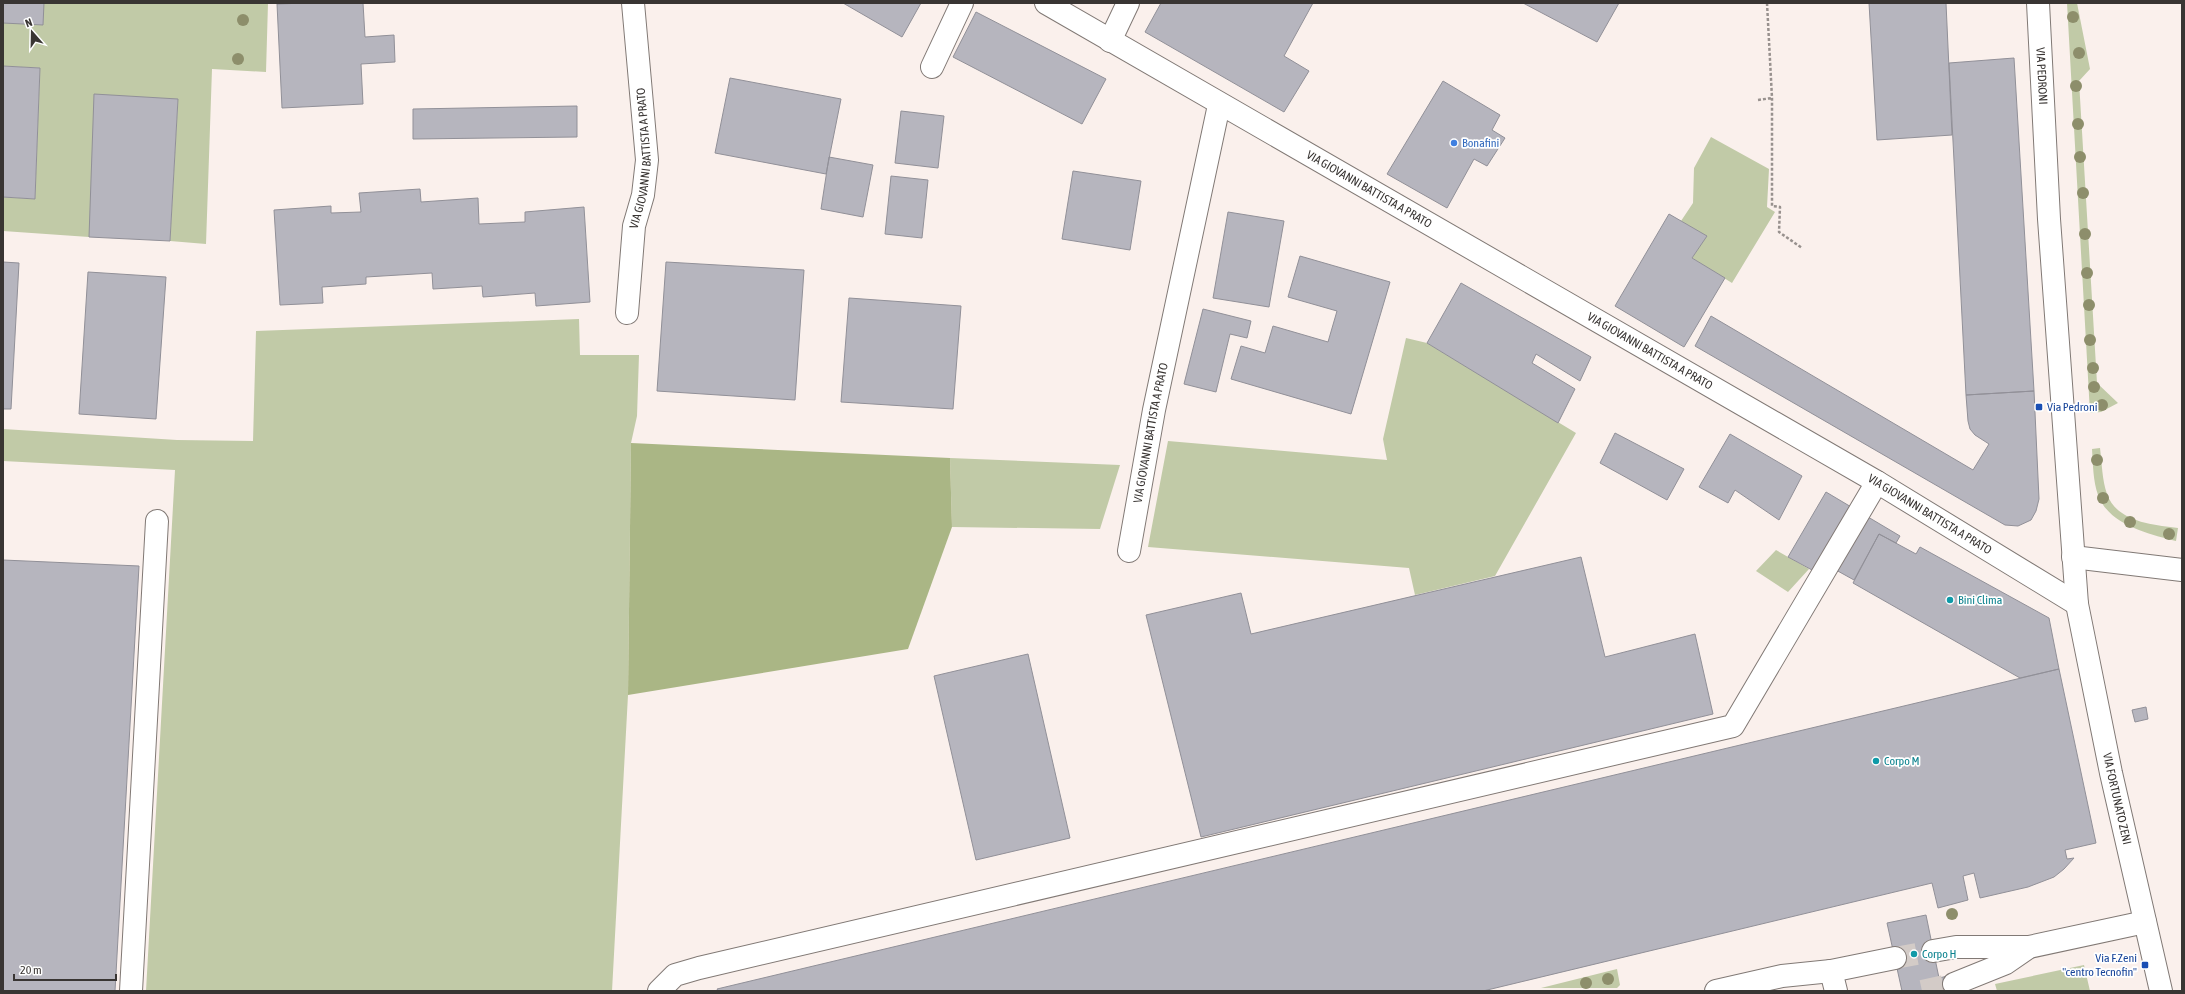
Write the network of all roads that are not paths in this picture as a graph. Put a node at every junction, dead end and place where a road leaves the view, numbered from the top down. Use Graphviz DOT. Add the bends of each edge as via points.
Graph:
graph roads {
  1 [pos="633,3"];
  2 [pos="962,3"];
  3 [pos="1046,3"];
  4 [pos="1128,3"];
  5 [pos="2038,3"];
  6 [pos="1110,41"];
  7 [pos="932,67"];
  8 [pos="1219,105"];
  9 [pos="627,313"];
  10 [pos="1877,482"];
  11 [pos="157,521"];
  12 [pos="1129,551"];
  13 [pos="2073,557"];
  14 [pos="2182,570"];
  15 [pos="2077,604"];
  16 [pos="2145,922"];
  17 [pos="2029,947"];
  18 [pos="1933,950"];
  19 [pos="1895,958"];
  20 [pos="1834,981"];
  21 [pos="1954,984"];
  22 [pos="130,991"];
  23 [pos="659,991"];
  24 [pos="1716,991"];
  25 [pos="2161,991"];
  1 -- 9 [label="street, VIA GIOVANNI BATTISTA A PRATO" via="647,160 643,195 634,226"];
  2 -- 7 [label="street"];
  3 -- 6 [label="street, VIA GIOVANNI BATTISTA A PRATO"];
  4 -- 6 [label="street"];
  5 -- 13 [label="street, VIA PEDRONI" via="2049,219"];
  6 -- 8 [label="street, VIA GIOVANNI BATTISTA A PRATO"];
  8 -- 10 [label="street, VIA GIOVANNI BATTISTA A PRATO"];
  8 -- 12 [label="street, VIA GIOVANNI BATTISTA A PRATO" via="1154,410"];
  10 -- 15 [label="street, VIA GIOVANNI BATTISTA A PRATO"];
  10 -- 23 [label="street" via="1733,726 699,968 675,975"];
  11 -- 22 [label="street"];
  13 -- 14 [label="street"];
  13 -- 15 [label="street, VIA PEDRONI"];
  15 -- 16 [label="street, VIA FORTUNATO ZENI"];
  16 -- 17 [label="street"];
  16 -- 25 [label="street, VIA FORTUNATO ZENI"];
  17 -- 18 [label="street" via="1956,947"];
  17 -- 21 [label="street" via="2006,963"];
  19 -- 20 [label="street"];
  20 -- 24 [label="street" via="1782,976"];
}
